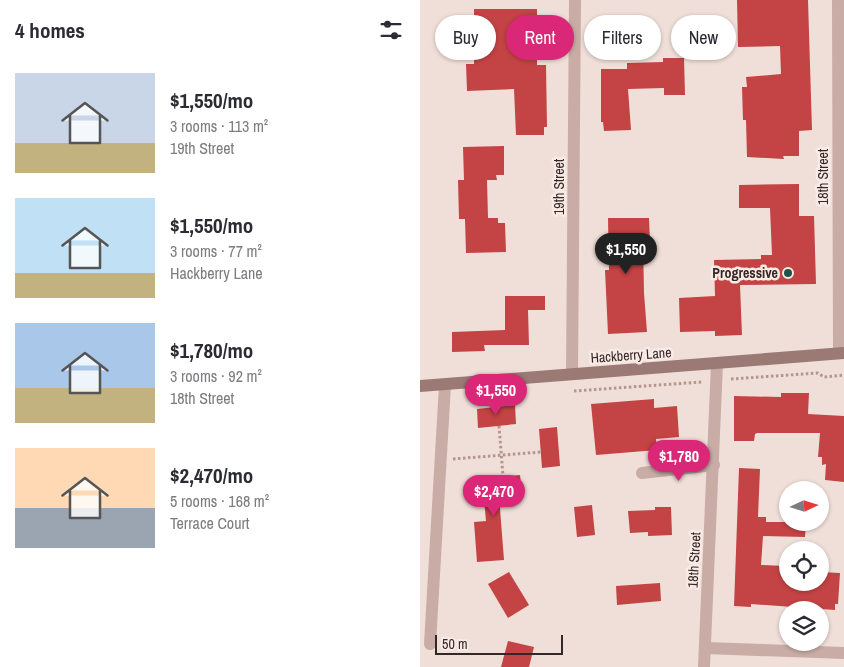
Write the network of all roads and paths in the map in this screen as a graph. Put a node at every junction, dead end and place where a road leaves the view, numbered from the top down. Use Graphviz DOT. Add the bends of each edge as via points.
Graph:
graph roads {
  1 [pos="575,0"];
  2 [pos="838,0"];
  3 [pos="841,353"];
  4 [pos="717,364"];
  5 [pos="572,374"];
  6 [pos="844,375"];
  7 [pos="730,379"];
  8 [pos="445,385"];
  9 [pos="420,386"];
  10 [pos="496,396"];
  11 [pos="497,407"];
  12 [pos="499,426"];
  13 [pos="541,452"];
  14 [pos="501,455"];
  15 [pos="441,459"];
  16 [pos="714,465"];
  17 [pos="642,473"];
  18 [pos="503,476"];
  19 [pos="430,644"];
  20 [pos="705,648"];
  21 [pos="844,653"];
  22 [pos="704,667"];
  1 -- 5 [label="street, 19th Street"];
  2 -- 3 [label="street, 18th Street"];
  3 -- 4 [label="main road, Hackberry Lane"];
  4 -- 5 [label="main road, Hackberry Lane"];
  4 -- 16 [label="street, 18th Street"];
  5 -- 8 [label="main road, Hackberry Lane"];
  6 -- 7 [label="path" via="824,377 818,373"];
  8 -- 9 [label="main road, Hackberry Lane"];
  8 -- 15 [label="street"];
  10 -- 11 [label="path"];
  12 -- 14 [label="path"];
  13 -- 14 [label="path"];
  14 -- 15 [label="path"];
  14 -- 18 [label="path"];
  15 -- 19 [label="street"];
  16 -- 17 [label="street"];
  16 -- 20 [label="street, 18th Street"];
  20 -- 21 [label="street"];
  20 -- 22 [label="street, 18th Street"];
}
